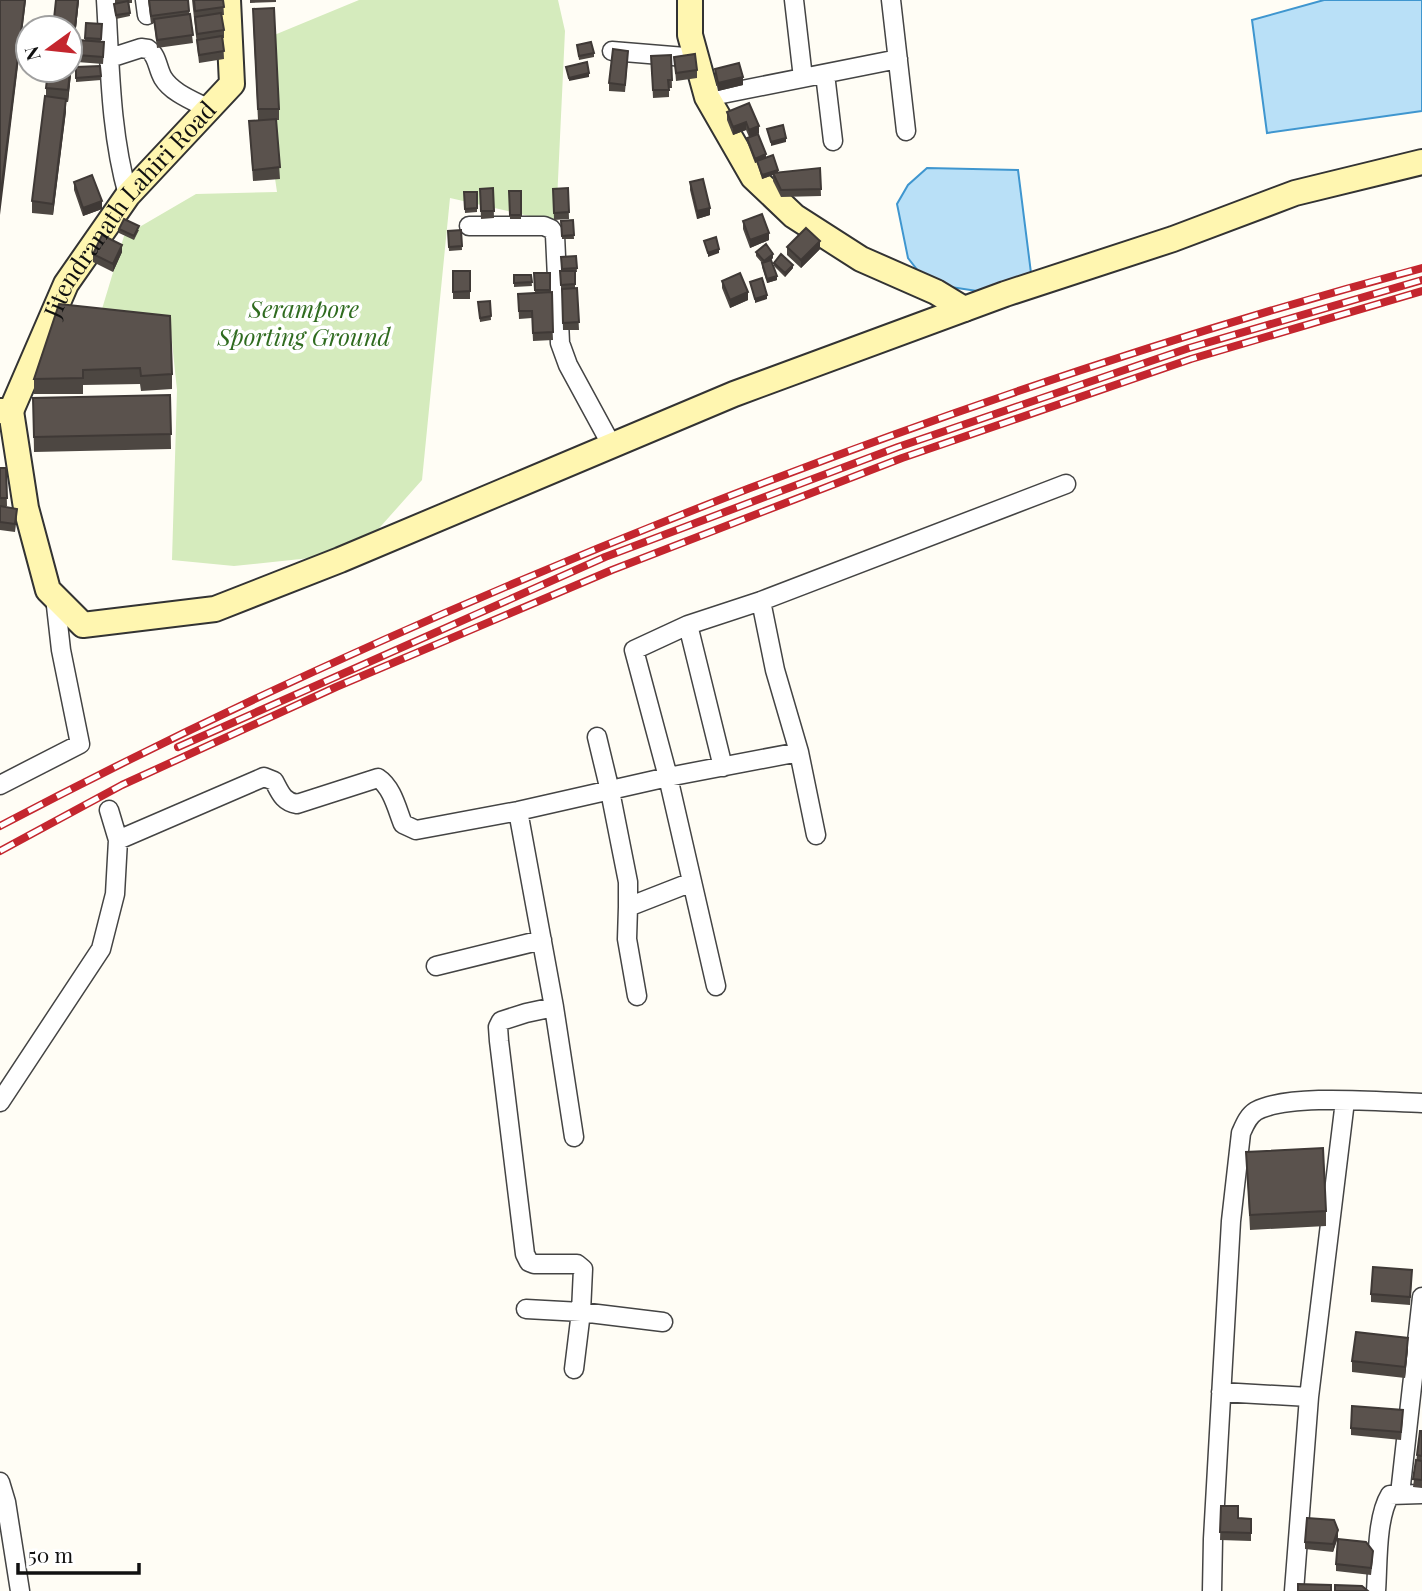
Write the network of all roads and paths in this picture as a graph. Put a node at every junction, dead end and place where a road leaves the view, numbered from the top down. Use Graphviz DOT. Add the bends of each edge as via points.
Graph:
graph roads {
  1 [pos="106,0"];
  2 [pos="228,0"];
  3 [pos="690,0"];
  4 [pos="794,0"];
  5 [pos="891,0"];
  6 [pos="612,51"];
  7 [pos="110,58"];
  8 [pos="697,58"];
  9 [pos="898,59"];
  10 [pos="825,74"];
  11 [pos="803,78"];
  12 [pos="708,97"];
  13 [pos="209,109"];
  14 [pos="906,131"];
  15 [pos="833,141"];
  16 [pos="1422,162"];
  17 [pos="128,195"];
  18 [pos="469,226"];
  19 [pos="964,309"];
  20 [pos="6,411"];
  21 [pos="612,446"];
  22 [pos="1066,484"];
  23 [pos="55,597"];
  24 [pos="761,601"];
  25 [pos="688,625"];
  26 [pos="597,737"];
  27 [pos="799,752"];
  28 [pos="723,766"];
  29 [pos="668,776"];
  30 [pos="0,785"];
  31 [pos="610,791"];
  32 [pos="109,810"];
  33 [pos="518,811"];
  34 [pos="816,835"];
  35 [pos="118,840"];
  36 [pos="692,882"];
  37 [pos="628,907"];
  38 [pos="542,940"];
  39 [pos="436,966"];
  40 [pos="716,986"];
  41 [pos="637,996"];
  42 [pos="554,1007"];
  43 [pos="1345,1101"];
  44 [pos="0,1102"];
  45 [pos="1422,1103"];
  46 [pos="574,1137"];
  47 [pos="1422,1297"];
  48 [pos="526,1309"];
  49 [pos="581,1312"];
  50 [pos="663,1322"];
  51 [pos="574,1369"];
  52 [pos="1222,1392"];
  53 [pos="1309,1396"];
  54 [pos="0,1482"];
  55 [pos="1400,1494"];
  56 [pos="1422,1494"];
  57 [pos="20,1591"];
  58 [pos="1212,1591"];
  59 [pos="1294,1591"];
  60 [pos="1376,1591"];
  1 -- 7 [label="street"];
  2 -- 13 [label="street, Jitendranath Lahiri Road" via="232,85"];
  3 -- 8 [label="street" via="690,35"];
  4 -- 11 [label="street"];
  5 -- 9 [label="street"];
  6 -- 8 [label="street"];
  7 -- 13 [label="street" via="148,49 167,83"];
  7 -- 17 [label="street" via="115,134"];
  8 -- 12 [label="street"];
  9 -- 10 [label="street"];
  9 -- 14 [label="street"];
  10 -- 11 [label="street"];
  10 -- 15 [label="street"];
  11 -- 12 [label="street"];
  12 -- 19 [label="street" via="753,177 794,216 861,259"];
  13 -- 17 [label="street, Jitendranath Lahiri Road"];
  16 -- 19 [label="street" via="1295,193"];
  17 -- 20 [label="street, Jitendranath Lahiri Road" via="66,284"];
  18 -- 21 [label="street" via="544,226 555,235 560,343"];
  19 -- 21 [label="street" via="734,394"];
  20 -- 23 [label="street" via="26,509 48,590"];
  21 -- 23 [label="street" via="215,609 83,625"];
  22 -- 24 [label="street"];
  23 -- 30 [label="street" via="80,744"];
  24 -- 25 [label="street"];
  24 -- 27 [label="street"];
  25 -- 28 [label="street"];
  25 -- 29 [label="street" via="634,650"];
  26 -- 31 [label="street"];
  27 -- 28 [label="street"];
  27 -- 34 [label="street"];
  28 -- 29 [label="street"];
  29 -- 31 [label="street"];
  29 -- 36 [label="street"];
  31 -- 33 [label="street"];
  31 -- 37 [label="street" via="628,882"];
  32 -- 35 [label="street"];
  33 -- 35 [label="street" via="416,830 403,824 389,790 378,778 297,804 284,799 274,781 264,778"];
  33 -- 38 [label="street"];
  35 -- 44 [label="street" via="115,894 101,949"];
  36 -- 37 [label="street"];
  36 -- 40 [label="street"];
  37 -- 41 [label="street" via="627,939"];
  38 -- 39 [label="street"];
  38 -- 42 [label="street"];
  42 -- 46 [label="street"];
  42 -- 49 [label="street" via="501,1021 499,1041 524,1254 534,1264 582,1267"];
  43 -- 45 [label="street"];
  43 -- 52 [label="street" via="1273,1104 1246,1121 1231,1221"];
  43 -- 53 [label="street"];
  47 -- 55 [label="street"];
  48 -- 49 [label="street"];
  49 -- 50 [label="street"];
  49 -- 51 [label="street"];
  52 -- 53 [label="street"];
  52 -- 58 [label="street"];
  53 -- 59 [label="street"];
  54 -- 57 [label="street"];
  55 -- 56 [label="street"];
  55 -- 60 [label="street" via="1390,1495 1382,1518"];
}
